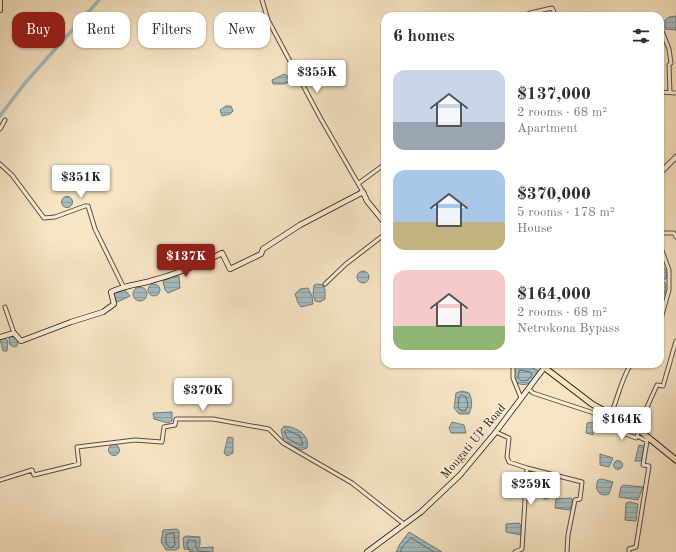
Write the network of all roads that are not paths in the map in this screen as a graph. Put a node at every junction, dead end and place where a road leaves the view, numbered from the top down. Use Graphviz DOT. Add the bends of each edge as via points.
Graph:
graph roads {
  1 [pos="0,0"];
  2 [pos="262,0"];
  3 [pos="0,10"];
  4 [pos="534,12"];
  5 [pos="554,12"];
  6 [pos="664,36"];
  7 [pos="664,92"];
  8 [pos="670,93"];
  9 [pos="676,93"];
  10 [pos="5,120"];
  11 [pos="0,129"];
  12 [pos="676,157"];
  13 [pos="0,164"];
  14 [pos="381,167"];
  15 [pos="664,169"];
  16 [pos="359,183"];
  17 [pos="363,192"];
  18 [pos="381,218"];
  19 [pos="664,233"];
  20 [pos="381,237"];
  21 [pos="676,237"];
  22 [pos="664,256"];
  23 [pos="325,284"];
  24 [pos="123,286"];
  25 [pos="5,307"];
  26 [pos="664,308"];
  27 [pos="14,333"];
  28 [pos="0,336"];
  29 [pos="676,341"];
  30 [pos="513,368"];
  31 [pos="545,368"];
  32 [pos="548,368"];
  33 [pos="629,368"];
  34 [pos="529,389"];
  35 [pos="521,398"];
  36 [pos="610,417"];
  37 [pos="496,432"];
  38 [pos="638,433"];
  39 [pos="676,460"];
  40 [pos="527,468"];
  41 [pos="0,480"];
  42 [pos="404,524"];
  43 [pos="567,551"];
  44 [pos="368,552"];
  45 [pos="515,552"];
  46 [pos="629,552"];
  1 -- 3 [label="street"];
  2 -- 16 [label="street" via="268,20"];
  4 -- 5 [label="street" via="552,8"];
  6 -- 8 [label="street" via="671,63"];
  7 -- 8 [label="street"];
  8 -- 9 [label="street"];
  10 -- 11 [label="street"];
  12 -- 15 [label="street"];
  13 -- 24 [label="street" via="12,175 44,218 88,206 95,228"];
  14 -- 16 [label="street"];
  16 -- 17 [label="street"];
  17 -- 18 [label="street"];
  17 -- 24 [label="street" via="300,225 263,249 261,254 230,269 222,253 180,272"];
  19 -- 21 [label="street" via="674,233"];
  20 -- 23 [label="street"];
  22 -- 26 [label="street" via="669,270 669,290"];
  24 -- 27 [label="street" via="111,292 114,304 103,312 21,341"];
  25 -- 27 [label="street"];
  27 -- 28 [label="street"];
  29 -- 38 [label="street" via="663,386 657,385"];
  30 -- 35 [label="street" via="513,378"];
  31 -- 34 [label="street, Mougati UP Road"];
  32 -- 36 [label="main road"];
  33 -- 36 [label="street"];
  34 -- 35 [label="street, Mougati UP Road"];
  34 -- 36 [label="street" via="533,393"];
  35 -- 37 [label="street, Mougati UP Road"];
  36 -- 38 [label="main road"];
  36 -- 38 [label="street" via="623,427 623,433 636,438"];
  37 -- 40 [label="street" via="509,438 507,460"];
  37 -- 42 [label="street, Mougati UP Road" via="460,475 421,512"];
  38 -- 39 [label="main road"];
  38 -- 46 [label="street" via="647,441 643,465 649,466 636,547 629,549"];
  40 -- 43 [label="street" via="582,482 580,499 575,500"];
  40 -- 45 [label="street" via="522,549"];
  41 -- 42 [label="street" via="32,470 34,475 78,464 77,448 135,440 162,442 164,427 175,425 176,419 213,419 269,429 283,443 352,483"];
  42 -- 44 [label="street, Mougati UP Road"];
}
